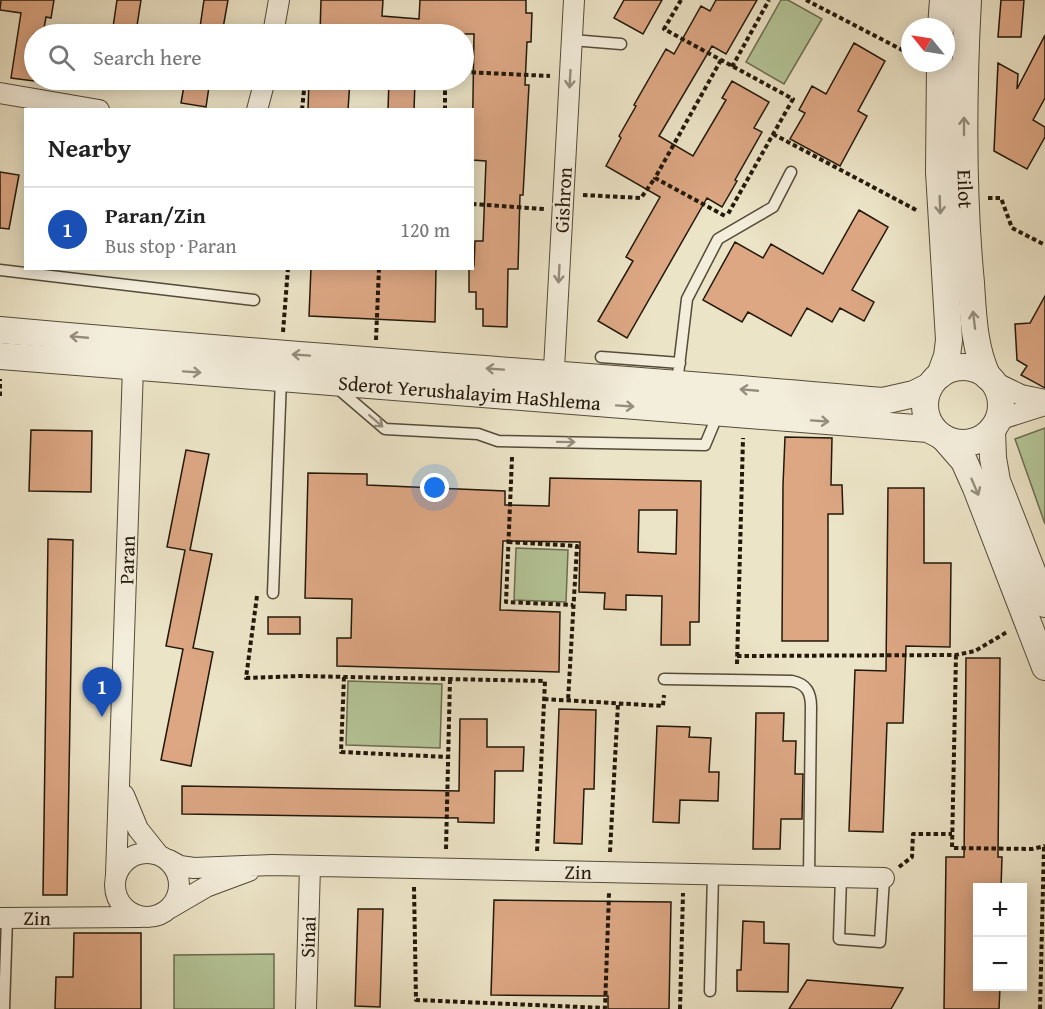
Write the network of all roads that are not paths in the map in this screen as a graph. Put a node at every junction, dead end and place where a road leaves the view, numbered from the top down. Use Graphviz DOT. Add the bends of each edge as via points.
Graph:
graph roads {
  1 [pos="279,0"];
  2 [pos="574,0"];
  3 [pos="943,0"];
  4 [pos="968,0"];
  5 [pos="942,18"];
  6 [pos="275,24"];
  7 [pos="572,40"];
  8 [pos="621,44"];
  9 [pos="940,72"];
  10 [pos="263,90"];
  11 [pos="0,93"];
  12 [pos="87,108"];
  13 [pos="258,108"];
  14 [pos="791,172"];
  15 [pos="0,270"];
  16 [pos="254,300"];
  17 [pos="0,330"];
  18 [pos="135,355"];
  19 [pos="0,356"];
  20 [pos="601,357"];
  21 [pos="678,373"];
  22 [pos="554,374"];
  23 [pos="281,378"];
  24 [pos="991,379"];
  25 [pos="935,380"];
  26 [pos="331,382"];
  27 [pos="552,400"];
  28 [pos="1045,400"];
  29 [pos="1045,405"];
  30 [pos="731,414"];
  31 [pos="995,425"];
  32 [pos="941,436"];
  33 [pos="273,593"];
  34 [pos="1036,612"];
  35 [pos="1045,667"];
  36 [pos="664,679"];
  37 [pos="120,778"];
  38 [pos="164,857"];
  39 [pos="272,865"];
  40 [pos="310,866"];
  41 [pos="713,875"];
  42 [pos="809,877"];
  43 [pos="841,877"];
  44 [pos="884,878"];
  45 [pos="116,881"];
  46 [pos="169,909"];
  47 [pos="143,917"];
  48 [pos="3,918"];
  49 [pos="74,918"];
  50 [pos="710,991"];
  51 [pos="4,1009"];
  52 [pos="306,1009"];
  1 -- 6 [label="street"];
  2 -- 7 [label="street, Gishron"];
  3 -- 5 [label="street"];
  24 -- 4 [label="street, Eilot, one-way" via="982,365 970,273 964,121"];
  7 -- 8 [label="lane"];
  7 -- 22 [label="street, Gishron, one-way"];
  9 -- 25 [label="street, Eilot, one-way" via="941,223 949,340 947,356"];
  10 -- 13 [label="street"];
  11 -- 12 [label="street"];
  14 -- 21 [label="lane" via="773,207 718,239 687,299"];
  15 -- 16 [label="lane"];
  18 -- 17 [label="street, Sderot Yerushalayim HaShlema, one-way"];
  18 -- 19 [label="street, Sderot Yerushalayim HaShlema"];
  22 -- 18 [label="street, Sderot Yerushalayim HaShlema, one-way" via="281,353"];
  18 -- 23 [label="street, Sderot Yerushalayim HaShlema, one-way"];
  18 -- 37 [label="street, Paran"];
  20 -- 21 [label="lane"];
  21 -- 22 [label="street, Sderot Yerushalayim HaShlema"];
  25 -- 21 [label="street, Sderot Yerushalayim HaShlema, one-way" via="914,394 883,401"];
  22 -- 27 [label="street, Gishron"];
  23 -- 26 [label="street, Sderot Yerushalayim HaShlema"];
  23 -- 33 [label="lane"];
  24 -- 25 [label="street" via="968,367 954,368"];
  24 -- 28 [label="street" via="1021,396"];
  24 -- 31 [label="street" via="1001,403"];
  25 -- 32 [label="street" via="925,408 929,422"];
  26 -- 27 [label="street, Sderot Yerushalayim HaShlema"];
  26 -- 30 [label="lane, one-way" via="385,429 478,434 498,441 705,445"];
  27 -- 30 [label="street, Sderot Yerushalayim HaShlema, one-way"];
  29 -- 31 [label="street"];
  30 -- 32 [label="street, Sderot Yerushalayim HaShlema, one-way" via="928,429"];
  31 -- 32 [label="street" via="973,442 958,443"];
  31 -- 34 [label="street" via="993,458 998,481"];
  32 -- 34 [label="street, one-way" via="960,456"];
  34 -- 35 [label="street"];
  36 -- 42 [label="lane" via="792,681 809,693"];
  37 -- 38 [label="street, Paran" via="132,820 143,838"];
  37 -- 45 [label="street, Paran"];
  38 -- 39 [label="street, Zin" via="194,868"];
  38 -- 45 [label="street" via="145,852 133,856 123,863"];
  38 -- 46 [label="street" via="177,870 180,882 178,895"];
  39 -- 40 [label="street, Zin"];
  39 -- 46 [label="street, Zin" via="206,886"];
  40 -- 41 [label="street, Zin"];
  40 -- 52 [label="street, Sinai"];
  41 -- 42 [label="street, Zin"];
  41 -- 50 [label="lane"];
  42 -- 43 [label="street, Zin"];
  43 -- 44 [label="street, Zin"];
  43 -- 44 [label="lane" via="839,939 880,942"];
  45 -- 47 [label="street" via="118,899 126,909"];
  45 -- 49 [label="street, Zin" via="99,905"];
  46 -- 47 [label="street"];
  47 -- 49 [label="street, Zin"];
  48 -- 49 [label="street, Zin"];
  48 -- 51 [label="lane"];
}
